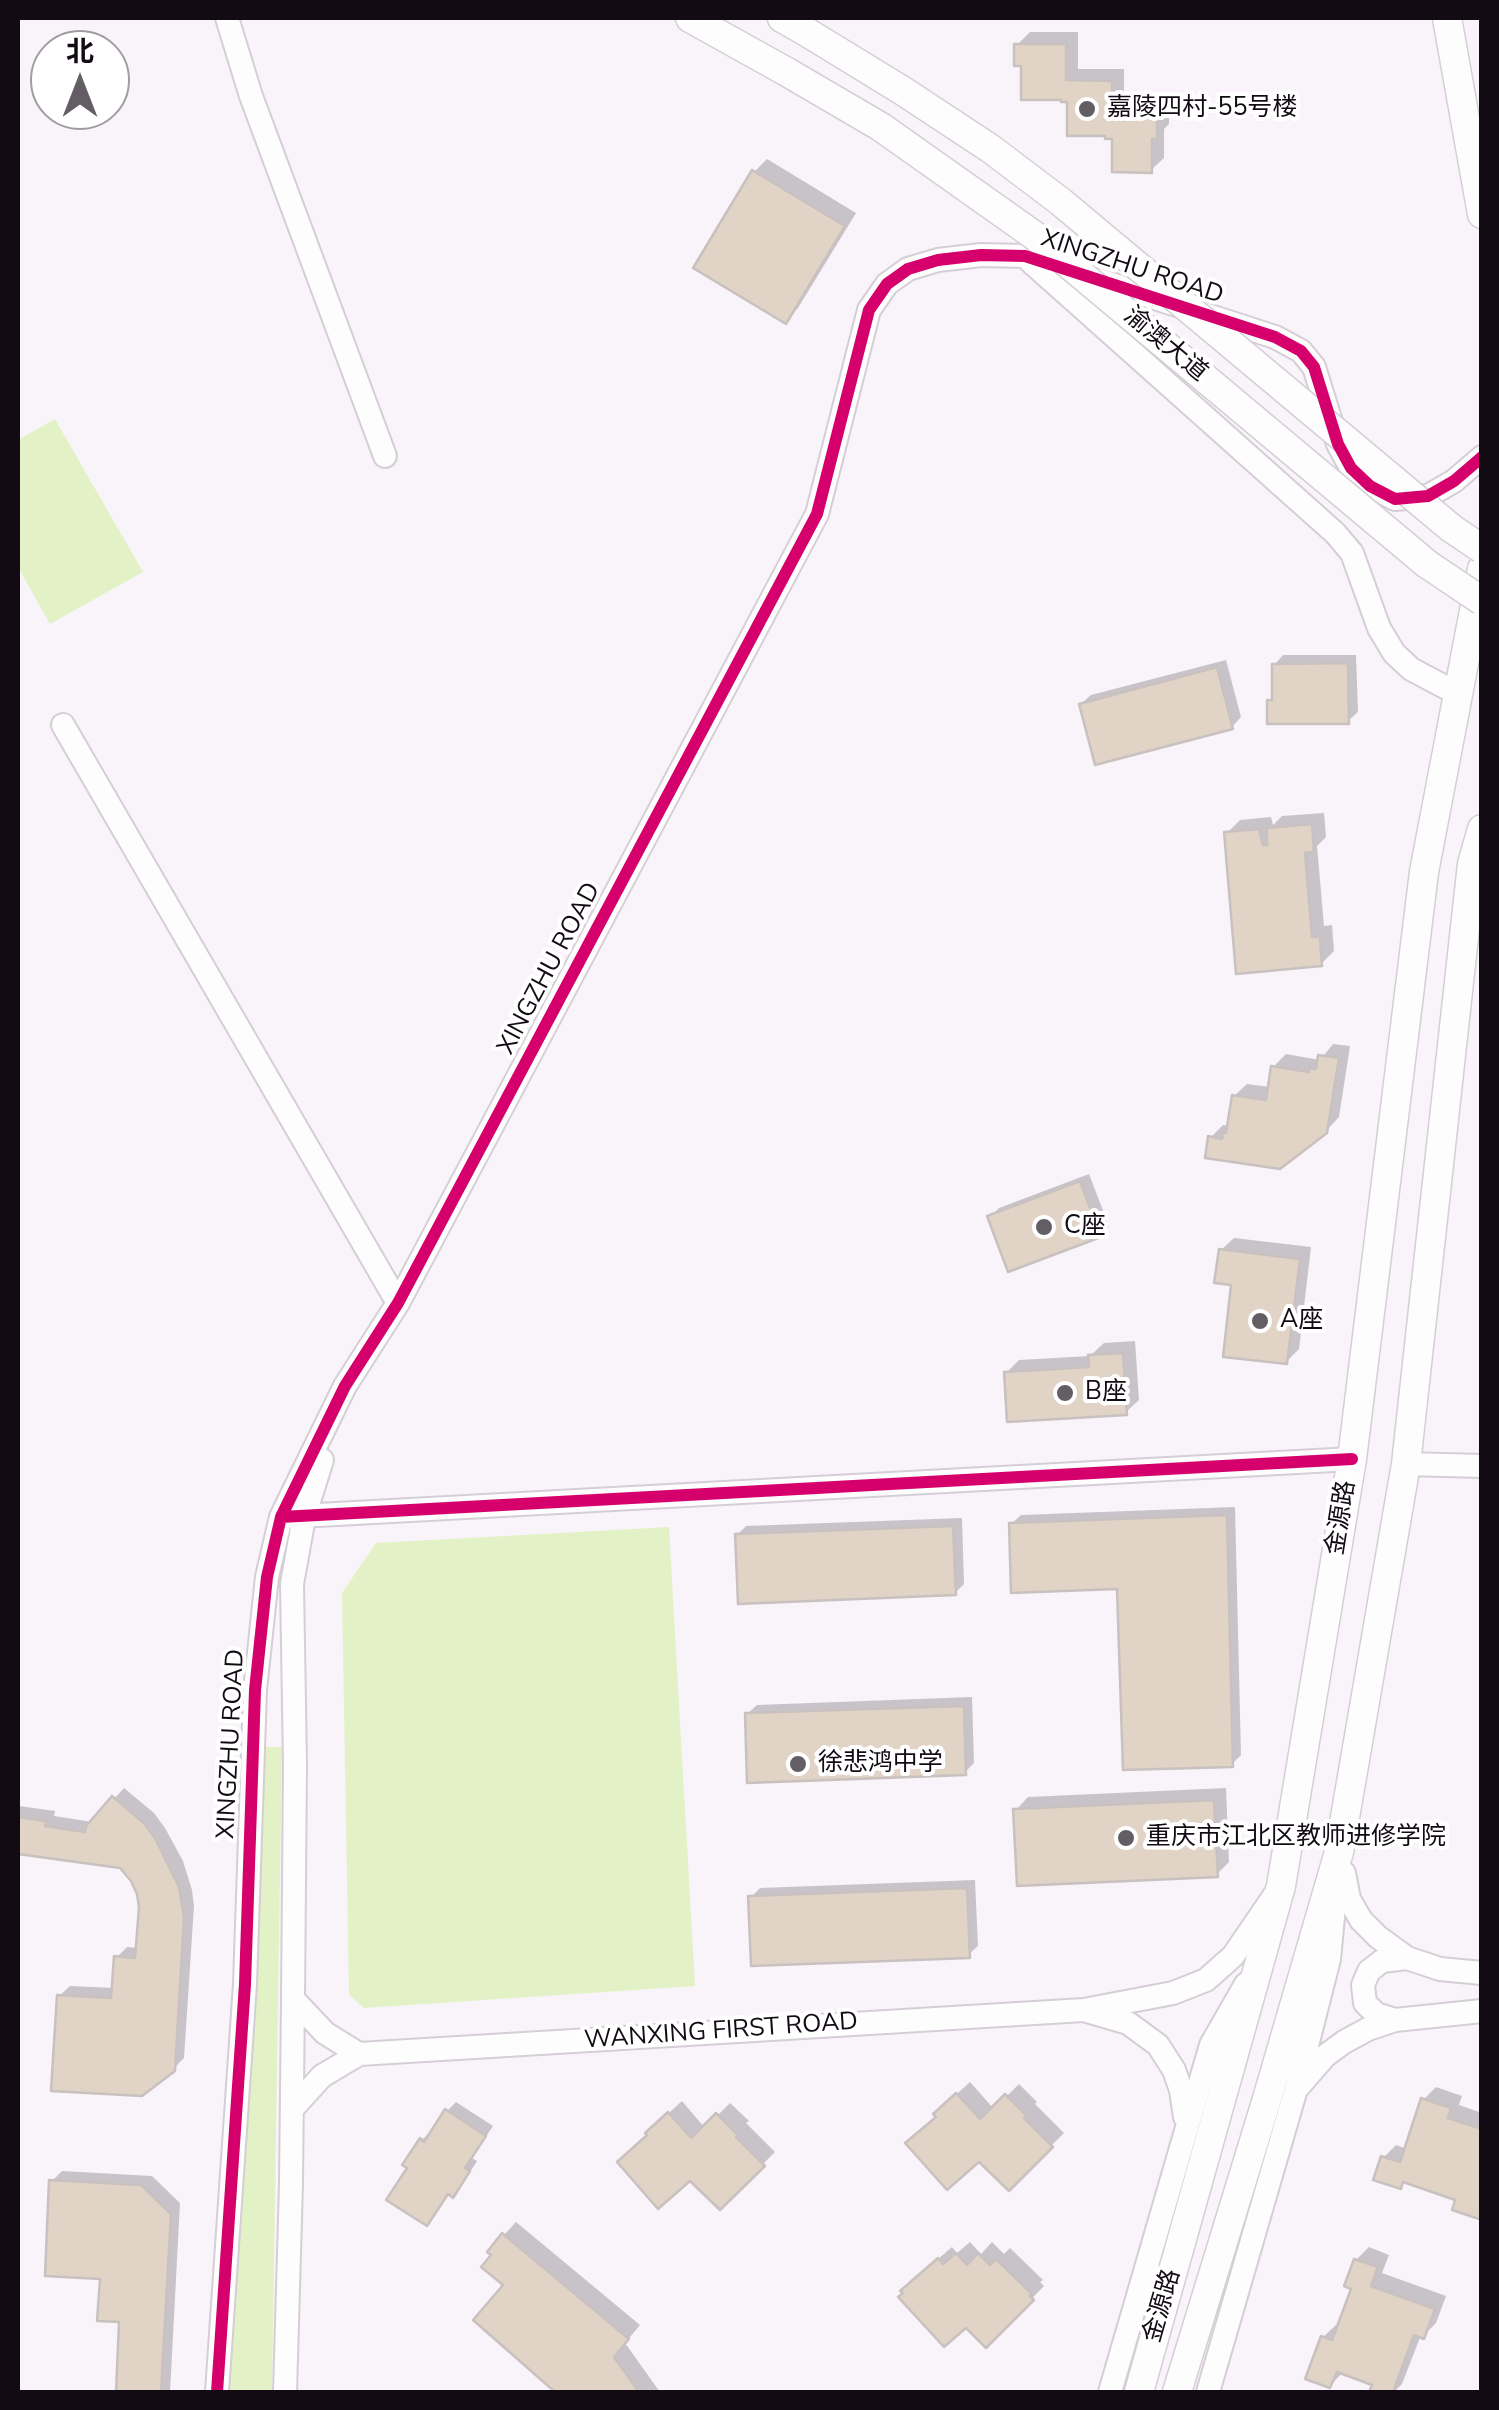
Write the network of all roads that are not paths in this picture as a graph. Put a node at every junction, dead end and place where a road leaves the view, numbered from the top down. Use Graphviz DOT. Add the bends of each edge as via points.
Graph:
graph roads {
  1 [pos="226,18"];
  2 [pos="690,18"];
  3 [pos="1447,18"];
  4 [pos="793,24"];
  5 [pos="1482,214"];
  6 [pos="1025,256"];
  7 [pos="385,456"];
  8 [pos="1482,457"];
  9 [pos="1482,548"];
  10 [pos="1482,569"];
  11 [pos="1482,601"];
  12 [pos="1458,694"];
  13 [pos="63,725"];
  14 [pos="1482,829"];
  15 [pos="1424,872"];
  16 [pos="1468,902"];
  17 [pos="398,1304"];
  18 [pos="1352,1459"];
  19 [pos="1406,1464"];
  20 [pos="1482,1466"];
  21 [pos="292,1517"];
  22 [pos="1339,1852"];
  23 [pos="1281,1886"];
  24 [pos="1407,1958"];
  25 [pos="1260,1959"];
  26 [pos="1482,1973"];
  27 [pos="293,2000"];
  28 [pos="1084,2010"];
  29 [pos="1482,2011"];
  30 [pos="1395,2020"];
  31 [pos="358,2054"];
  32 [pos="1296,2089"];
  33 [pos="292,2110"];
  34 [pos="1186,2128"];
  35 [pos="216,2392"];
  36 [pos="285,2392"];
  37 [pos="1110,2392"];
  38 [pos="1139,2392"];
  39 [pos="1176,2392"];
  40 [pos="1208,2392"];
  1 -- 7 [label="street"];
  2 -- 11 [label="main road, 渝澳大道, bridge" via="881,127 1035,236 1427,564"];
  3 -- 5 [label="main road"];
  4 -- 9 [label="main road, 渝澳大道, bridge" via="991,149 1061,202"];
  6 -- 8 [label="street, XINGZHU ROAD" via="1275,337 1301,352 1314,367 1351,468 1395,499 1428,496"];
  6 -- 12 [label="street" via="1335,532 1352,553 1394,653"];
  6 -- 17 [label="street, XINGZHU ROAD" via="981,254 908,269 869,310 816,514"];
  10 -- 12 [label="main road, 金源路"];
  12 -- 15 [label="main road, 金源路"];
  13 -- 17 [label="street"];
  14 -- 16 [label="main road, 金源路"];
  15 -- 16 [label="main road" via="1436,858 1454,858"];
  15 -- 18 [label="main road, 金源路"];
  16 -- 19 [label="main road, 金源路"];
  17 -- 21 [label="street, XINGZHU ROAD" via="345,1386"];
  18 -- 21 [label="street"];
  18 -- 23 [label="main road, 金源路"];
  19 -- 20 [label="street"];
  19 -- 22 [label="main road, 金源路"];
  21 -- 27 [label="street, XINGZHU ROAD"];
  21 -- 35 [label="street, XINGZHU ROAD" via="267,1577 254,1690 245,1984"];
  22 -- 24 [label="street" via="1360,1920"];
  22 -- 32 [label="street" via="1329,1959"];
  22 -- 39 [label="main road, 金源路"];
  23 -- 25 [label="main road, 金源路"];
  23 -- 28 [label="street" via="1233,1956 1206,1980"];
  24 -- 26 [label="street"];
  24 -- 30 [label="street" via="1382,1961 1363,1985 1365,2003"];
  25 -- 34 [label="street" via="1211,2045"];
  25 -- 38 [label="main road, 金源路"];
  27 -- 31 [label="street"];
  27 -- 33 [label="street, XINGZHU ROAD"];
  28 -- 31 [label="street, WANXING FIRST ROAD"];
  28 -- 34 [label="street" via="1128,2022 1158,2046 1181,2090"];
  29 -- 30 [label="street"];
  30 -- 32 [label="street" via="1344,2042"];
  31 -- 33 [label="street" via="322,2076"];
  32 -- 40 [label="street"];
  33 -- 36 [label="street, XINGZHU ROAD"];
  34 -- 37 [label="street"];
}
